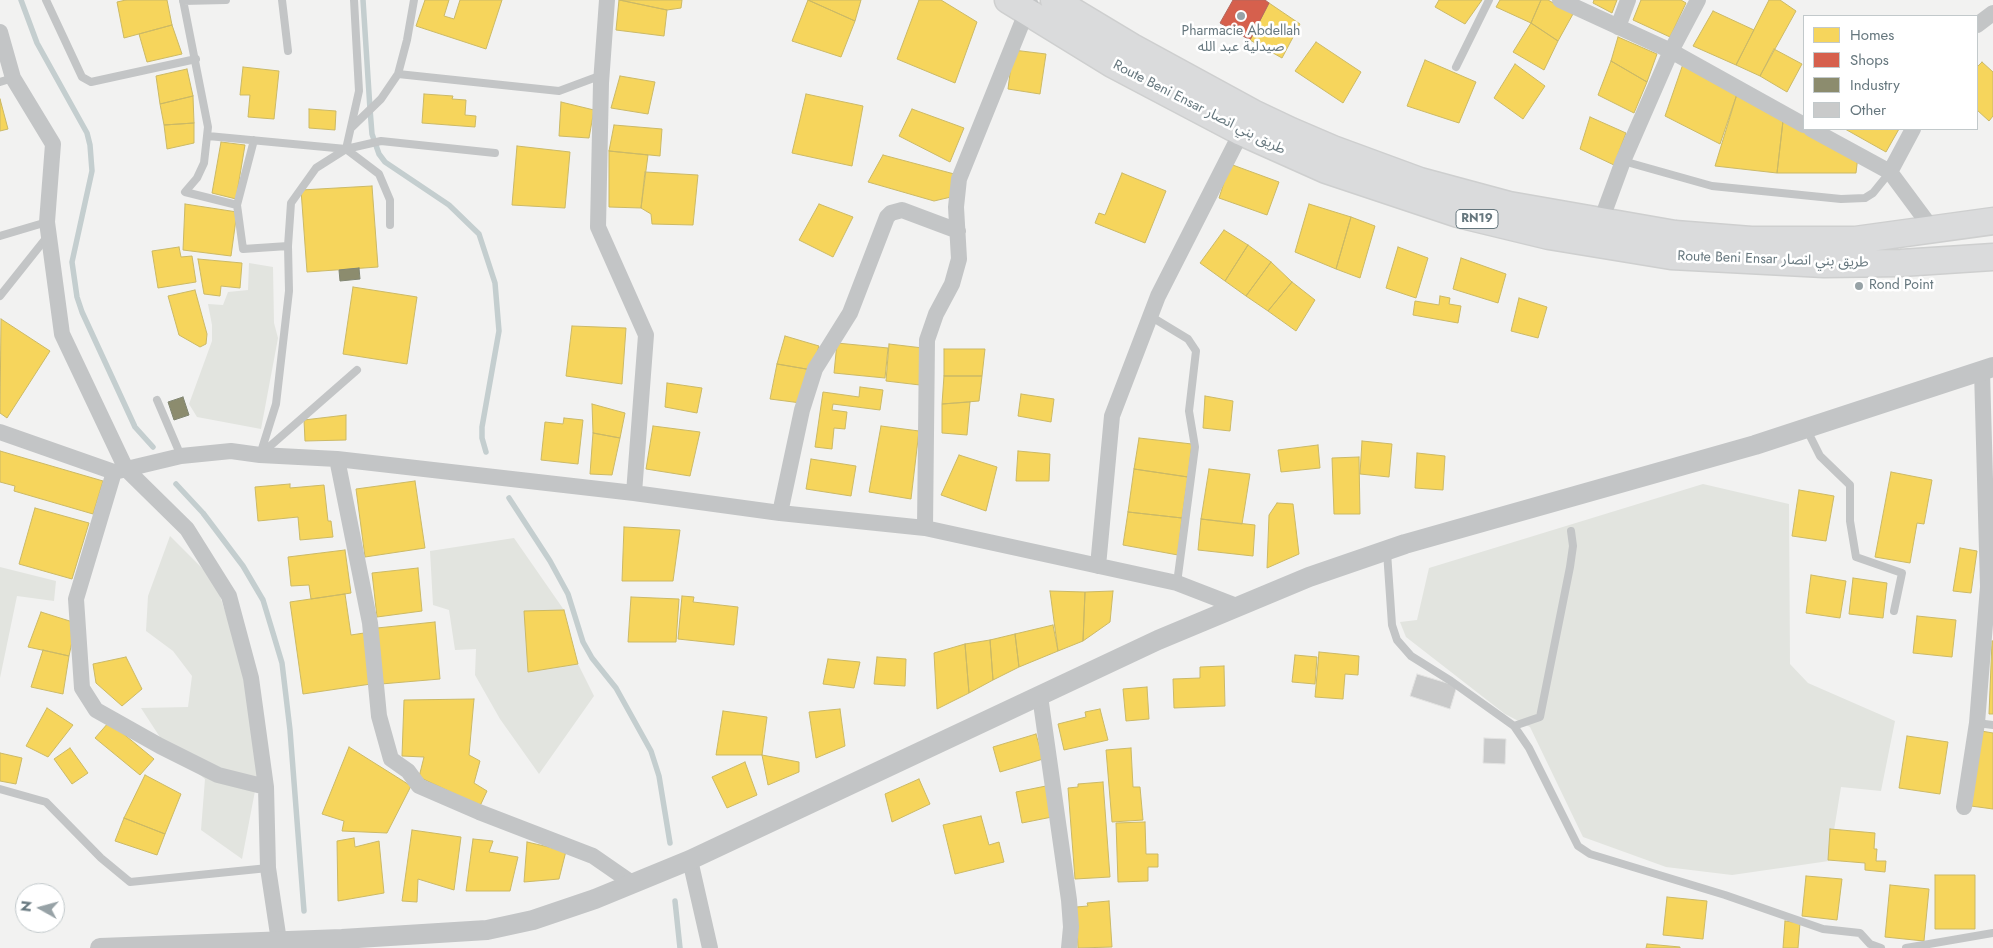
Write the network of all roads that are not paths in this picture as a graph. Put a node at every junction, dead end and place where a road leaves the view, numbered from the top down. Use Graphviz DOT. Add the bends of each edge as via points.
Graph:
graph roads {
  1 [pos="46,0"];
  2 [pos="226,0"];
  3 [pos="282,0"];
  4 [pos="354,0"];
  5 [pos="414,0"];
  6 [pos="607,0"];
  7 [pos="1054,0"];
  8 [pos="1489,0"];
  9 [pos="1560,0"];
  10 [pos="1628,0"];
  11 [pos="1698,0"];
  12 [pos="183,1"];
  13 [pos="1022,4"];
  14 [pos="1993,13"];
  15 [pos="1978,24"];
  16 [pos="1618,27"];
  17 [pos="0,32"];
  18 [pos="288,51"];
  19 [pos="1671,51"];
  20 [pos="196,59"];
  21 [pos="1456,67"];
  22 [pos="398,74"];
  23 [pos="602,75"];
  24 [pos="7,80"];
  25 [pos="1247,123"];
  26 [pos="1803,124"];
  27 [pos="352,127"];
  28 [pos="1813,130"];
  29 [pos="1912,130"];
  30 [pos="208,136"];
  31 [pos="254,140"];
  32 [pos="346,149"];
  33 [pos="495,153"];
  34 [pos="1623,161"];
  35 [pos="1890,172"];
  36 [pos="237,206"];
  37 [pos="1993,221"];
  38 [pos="390,224"];
  39 [pos="48,229"];
  40 [pos="958,230"];
  41 [pos="1933,230"];
  42 [pos="1597,233"];
  43 [pos="0,236"];
  44 [pos="288,246"];
  45 [pos="1993,257"];
  46 [pos="0,296"];
  47 [pos="1150,316"];
  48 [pos="1987,369"];
  49 [pos="357,370"];
  50 [pos="157,400"];
  51 [pos="1806,428"];
  52 [pos="0,432"];
  53 [pos="260,455"];
  54 [pos="181,456"];
  55 [pos="337,459"];
  56 [pos="120,471"];
  57 [pos="634,493"];
  58 [pos="780,513"];
  59 [pos="925,528"];
  60 [pos="1571,531"];
  61 [pos="1386,550"];
  62 [pos="1098,566"];
  63 [pos="1177,584"];
  64 [pos="1990,587"];
  65 [pos="1239,607"];
  66 [pos="1894,611"];
  67 [pos="1040,696"];
  68 [pos="1985,724"];
  69 [pos="1514,726"];
  70 [pos="266,787"];
  71 [pos="0,789"];
  72 [pos="1964,807"];
  73 [pos="690,860"];
  74 [pos="268,868"];
  75 [pos="632,884"];
  76 [pos="1993,933"];
  77 [pos="279,941"];
  78 [pos="100,948"];
  79 [pos="710,948"];
  80 [pos="1069,948"];
  81 [pos="1881,948"];
  82 [pos="1906,948"];
  1 -- 20 [label="lane" via="82,77 91,82"];
  2 -- 12 [label="lane"];
  3 -- 18 [label="lane"];
  4 -- 27 [label="lane" via="359,91"];
  5 -- 22 [label="lane"];
  6 -- 23 [label="street"];
  7 -- 25 [label="highway, Route Beni Ensar طريق بني انصار / RN19"];
  8 -- 21 [label="lane"];
  9 -- 16 [label="street"];
  10 -- 16 [label="street"];
  11 -- 19 [label="street"];
  12 -- 20 [label="lane"];
  13 -- 25 [label="highway, Route Beni Ensar طريق بني انصار / RN19" via="1112,64"];
  13 -- 40 [label="street" via="962,166 956,193"];
  14 -- 15 [label="street"];
  16 -- 19 [label="street"];
  17 -- 24 [label="street"];
  19 -- 26 [label="street"];
  19 -- 34 [label="street"];
  20 -- 30 [label="lane"];
  22 -- 23 [label="lane" via="559,90"];
  22 -- 27 [label="lane" via="381,99"];
  23 -- 57 [label="street" via="598,227 646,335"];
  24 -- 39 [label="street" via="54,144"];
  25 -- 42 [label="highway, Route Beni Ensar طريق بني انصار / RN19" via="1326,170 1414,201 1503,226"];
  25 -- 47 [label="street"];
  27 -- 32 [label="lane"];
  28 -- 35 [label="street"];
  29 -- 35 [label="street"];
  30 -- 31 [label="lane"];
  30 -- 36 [label="lane" via="204,163 185,192"];
  31 -- 32 [label="lane"];
  31 -- 36 [label="lane"];
  32 -- 33 [label="lane" via="381,142"];
  32 -- 38 [label="lane" via="379,174 390,200"];
  32 -- 44 [label="lane" via="316,168 290,203"];
  34 -- 35 [label="lane" via="1712,186 1841,199 1864,198 1873,193"];
  34 -- 42 [label="street"];
  35 -- 41 [label="street"];
  36 -- 44 [label="lane" via="243,249"];
  37 -- 41 [label="highway, Route Beni Ensar طريق بني انصار / RN19"];
  39 -- 43 [label="lane"];
  39 -- 46 [label="lane"];
  39 -- 56 [label="street" via="62,334"];
  40 -- 58 [label="street" via="902,210 887,217 850,313 815,369 802,410"];
  40 -- 59 [label="street" via="956,274 933,320 927,340"];
  41 -- 42 [label="highway, Route Beni Ensar طريق بني انصار / RN19" via="1828,241"];
  42 -- 45 [label="highway, Route Beni Ensar طريق بني انصار / RN19" via="1671,256 1776,263 1900,263"];
  44 -- 53 [label="lane" via="290,291 276,404"];
  47 -- 62 [label="street" via="1112,416"];
  47 -- 63 [label="lane" via="1188,339 1196,351 1189,411 1195,447"];
  48 -- 51 [label="street"];
  48 -- 64 [label="street"];
  49 -- 53 [label="lane"];
  50 -- 54 [label="lane"];
  51 -- 61 [label="street"];
  51 -- 66 [label="lane" via="1820,456 1850,485 1850,521 1856,557 1902,574"];
  52 -- 56 [label="street"];
  53 -- 54 [label="street" via="231,451"];
  53 -- 55 [label="street"];
  54 -- 56 [label="street"];
  55 -- 57 [label="street"];
  55 -- 75 [label="street" via="370,623 379,716 391,759 420,786 593,856"];
  56 -- 70 [label="street" via="187,529 229,596 251,678"];
  56 -- 70 [label="street" via="76,599 82,688 96,710 160,746 218,775"];
  57 -- 58 [label="street"];
  58 -- 59 [label="street"];
  59 -- 62 [label="street"];
  60 -- 69 [label="lane" via="1570,567 1540,717"];
  61 -- 65 [label="street" via="1308,577"];
  61 -- 69 [label="lane" via="1392,625 1398,640 1411,656"];
  62 -- 63 [label="street"];
  63 -- 65 [label="street"];
  64 -- 68 [label="street"];
  65 -- 67 [label="street" via="1158,640"];
  67 -- 73 [label="street"];
  67 -- 80 [label="street" via="1069,900"];
  68 -- 72 [label="street"];
  69 -- 81 [label="lane" via="1529,748 1578,846 1590,854 1823,929 1860,933 1870,944"];
  70 -- 74 [label="street"];
  71 -- 74 [label="lane" via="46,802 101,858 130,882"];
  73 -- 75 [label="street"];
  73 -- 79 [label="street"];
  74 -- 77 [label="street"];
  75 -- 77 [label="street" via="533,920 487,930"];
  76 -- 82 [label="lane"];
  77 -- 78 [label="street"];
}
